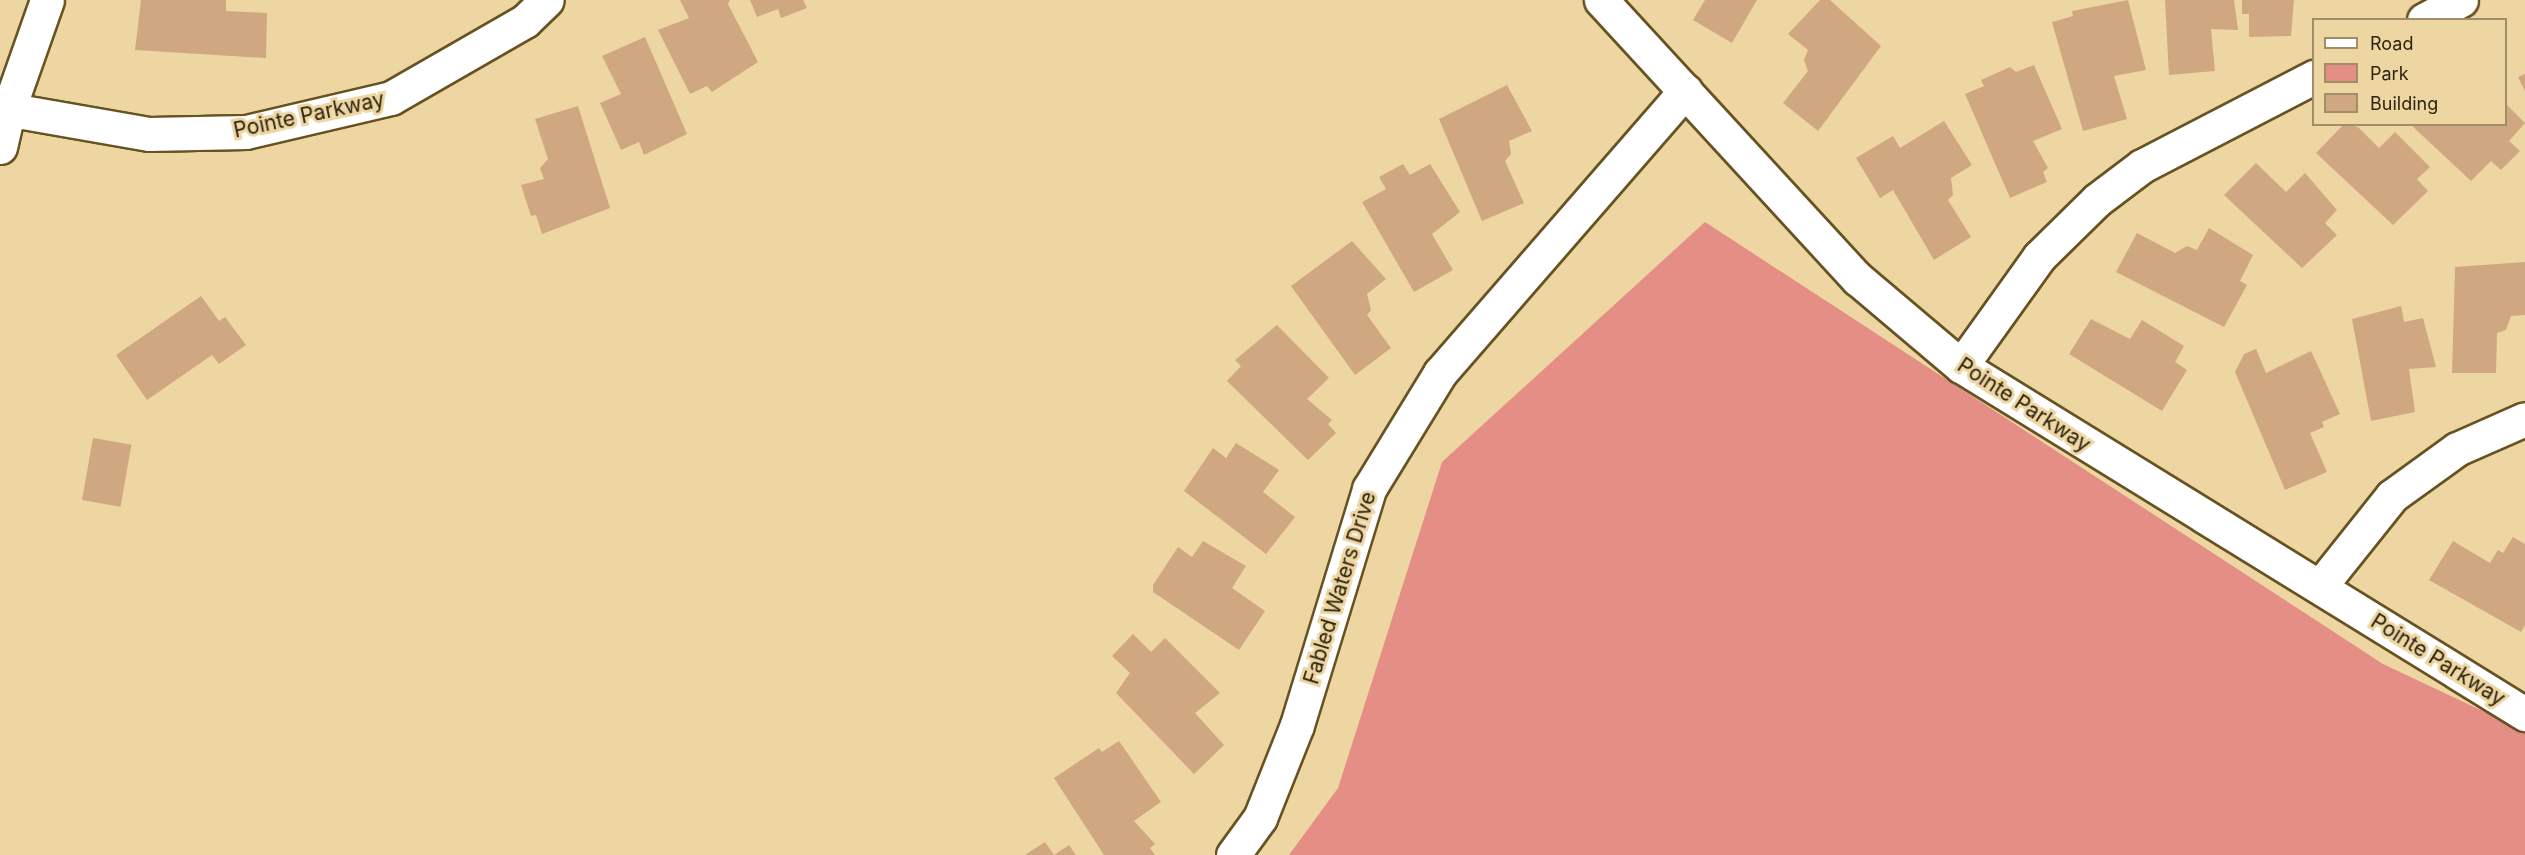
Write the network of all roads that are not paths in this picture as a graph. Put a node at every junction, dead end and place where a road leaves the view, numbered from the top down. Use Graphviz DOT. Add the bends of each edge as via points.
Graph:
graph roads {
  1 [pos="47,0"];
  2 [pos="547,0"];
  3 [pos="1601,0"];
  4 [pos="2461,0"];
  5 [pos="2428,18"];
  6 [pos="2312,78"];
  7 [pos="1685,91"];
  8 [pos="3,104"];
  9 [pos="0,147"];
  10 [pos="1961,366"];
  11 [pos="2525,419"];
  12 [pos="2321,585"];
  13 [pos="2525,714"];
  14 [pos="1233,855"];
  1 -- 8 [label="street"];
  2 -- 8 [label="street, Pointe Parkway" via="525,21 391,98 246,132 149,134"];
  3 -- 7 [label="street, Pointe Parkway"];
  4 -- 5 [label="street"];
  6 -- 10 [label="street" via="2142,166 2097,200 2039,257"];
  7 -- 10 [label="street, Pointe Parkway" via="1858,279"];
  7 -- 14 [label="street, Fabled Waters Drive" via="1440,373 1369,489 1297,725 1260,818"];
  8 -- 9 [label="street"];
  10 -- 12 [label="street, Pointe Parkway" via="2143,482"];
  11 -- 12 [label="street" via="2457,449 2392,496"];
  12 -- 13 [label="street, Pointe Parkway" via="2412,648"];
}
